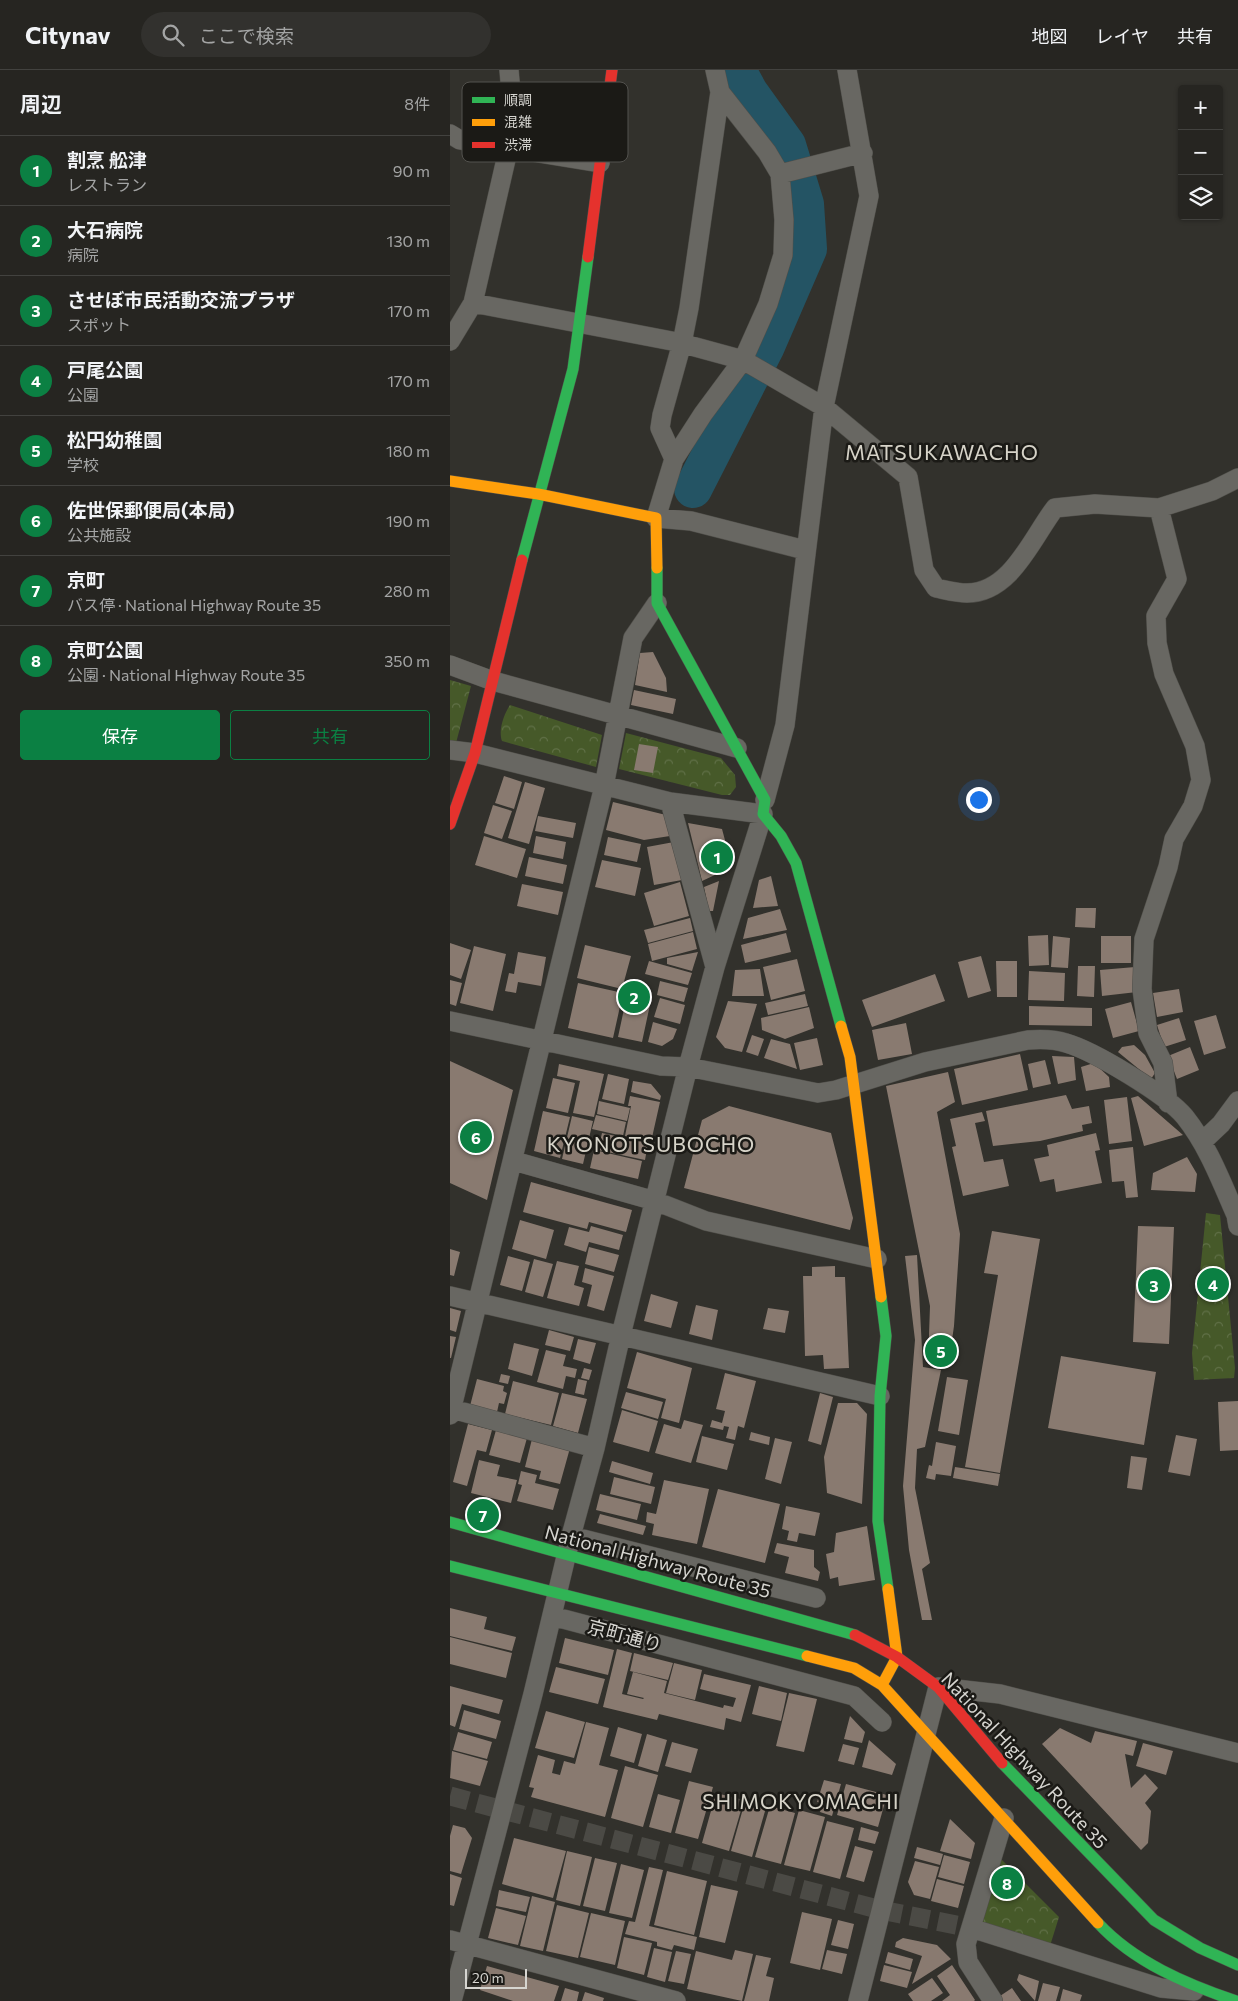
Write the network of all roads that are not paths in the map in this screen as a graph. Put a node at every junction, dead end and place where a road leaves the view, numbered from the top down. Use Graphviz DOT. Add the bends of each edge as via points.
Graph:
graph roads {
  1 [pos="715,70"];
  2 [pos="847,70"];
  3 [pos="720,92"];
  4 [pos="450,134"];
  5 [pos="462,140"];
  6 [pos="863,153"];
  7 [pos="504,162"];
  8 [pos="594,162"];
  9 [pos="600,163"];
  10 [pos="780,174"];
  11 [pos="473,303"];
  12 [pos="579,323"];
  13 [pos="450,341"];
  14 [pos="682,343"];
  15 [pos="743,360"];
  16 [pos="824,407"];
  17 [pos="674,458"];
  18 [pos="1238,478"];
  19 [pos="450,481"];
  20 [pos="538,494"];
  21 [pos="1159,508"];
  22 [pos="656,518"];
  23 [pos="806,550"];
  24 [pos="657,603"];
  25 [pos="450,665"];
  26 [pos="493,681"];
  27 [pos="619,716"];
  28 [pos="736,748"];
  29 [pos="450,750"];
  30 [pos="475,753"];
  31 [pos="604,786"];
  32 [pos="670,802"];
  33 [pos="764,807"];
  34 [pos="450,824"];
  35 [pos="715,967"];
  36 [pos="450,1021"];
  37 [pos="543,1041"];
  38 [pos="688,1067"];
  39 [pos="853,1084"];
  40 [pos="1238,1102"];
  41 [pos="1168,1103"];
  42 [pos="1202,1142"];
  43 [pos="514,1161"];
  44 [pos="655,1201"];
  45 [pos="1238,1226"];
  46 [pos="877,1259"];
  47 [pos="450,1296"];
  48 [pos="479,1304"];
  49 [pos="621,1335"];
  50 [pos="880,1396"];
  51 [pos="451,1412"];
  52 [pos="595,1448"];
  53 [pos="450,1522"];
  54 [pos="571,1536"];
  55 [pos="566,1554"];
  56 [pos="450,1566"];
  57 [pos="558,1594"];
  58 [pos="816,1598"];
  59 [pos="552,1616"];
  60 [pos="897,1657"];
  61 [pos="882,1685"];
  62 [pos="938,1687"];
  63 [pos="882,1722"];
  64 [pos="928,1735"];
  65 [pos="1238,1753"];
  66 [pos="1004,1818"];
  67 [pos="971,1928"];
  68 [pos="459,1942"];
  69 [pos="1238,1965"];
  70 [pos="1230,1975"];
  71 [pos="1204,1997"];
  72 [pos="452,2001"];
  73 [pos="676,2001"];
  74 [pos="858,2001"];
  75 [pos="992,2001"];
  76 [pos="1236,2001"];
  1 -- 3 [label="street"];
  2 -- 6 [label="street"];
  3 -- 10 [label="street"];
  3 -- 14 [label="street" via="699,252"];
  4 -- 5 [label="street"];
  6 -- 10 [label="street"];
  6 -- 16 [label="street" via="869,196"];
  7 -- 11 [label="street"];
  8 -- 9 [label="street"];
  9 -- 12 [label="main road"];
  10 -- 15 [label="street" via="783,255 768,304"];
  11 -- 12 [label="street"];
  11 -- 13 [label="street"];
  12 -- 14 [label="street"];
  12 -- 20 [label="main road" via="573,369"];
  14 -- 15 [label="street"];
  14 -- 17 [label="street" via="660,428"];
  15 -- 16 [label="street"];
  15 -- 17 [label="street"];
  16 -- 21 [label="street" via="908,477 924,570 936,588 969,593 992,586 1010,575 1055,508 1095,504"];
  16 -- 23 [label="street"];
  17 -- 22 [label="street"];
  18 -- 21 [label="street" via="1212,491"];
  19 -- 20 [label="main road"];
  20 -- 22 [label="main road"];
  20 -- 26 [label="main road"];
  21 -- 41 [label="street" via="1177,579 1156,616 1157,643 1164,674 1195,746 1201,780 1192,806 1174,839 1168,868 1144,939 1142,989 1148,1033 1163,1063"];
  22 -- 23 [label="street" via="691,521"];
  22 -- 24 [label="main road"];
  23 -- 33 [label="street" via="785,726"];
  24 -- 27 [label="street" via="633,638"];
  24 -- 28 [label="main road"];
  25 -- 26 [label="street"];
  26 -- 27 [label="street"];
  26 -- 30 [label="main road"];
  27 -- 28 [label="street"];
  27 -- 31 [label="street"];
  28 -- 33 [label="main road"];
  29 -- 30 [label="street"];
  30 -- 31 [label="street"];
  30 -- 34 [label="main road"];
  31 -- 32 [label="street"];
  31 -- 37 [label="street"];
  32 -- 33 [label="street"];
  32 -- 35 [label="street"];
  33 -- 35 [label="street"];
  33 -- 39 [label="main road" via="796,863 850,1057"];
  35 -- 38 [label="street"];
  36 -- 37 [label="street"];
  37 -- 38 [label="street" via="661,1066"];
  37 -- 43 [label="street"];
  38 -- 39 [label="street" via="818,1093"];
  38 -- 44 [label="street"];
  39 -- 41 [label="street" via="925,1062 1046,1039 1066,1043 1102,1059"];
  39 -- 46 [label="main road"];
  40 -- 42 [label="street" via="1222,1124"];
  41 -- 42 [label="street" via="1183,1115"];
  42 -- 45 [label="street"];
  43 -- 44 [label="street"];
  43 -- 48 [label="street"];
  44 -- 46 [label="street" via="706,1221"];
  44 -- 49 [label="street"];
  46 -- 50 [label="main road" via="886,1336"];
  47 -- 48 [label="street"];
  48 -- 49 [label="street"];
  48 -- 51 [label="street"];
  49 -- 50 [label="street"];
  49 -- 52 [label="street"];
  50 -- 60 [label="main road" via="878,1521"];
  51 -- 52 [label="street"];
  52 -- 54 [label="street"];
  53 -- 55 [label="main road, National Highway Route 35"];
  54 -- 55 [label="street"];
  54 -- 58 [label="street"];
  55 -- 57 [label="street"];
  55 -- 60 [label="main road, National Highway Route 35" via="850,1632"];
  56 -- 57 [label="main road"];
  57 -- 59 [label="street"];
  57 -- 61 [label="main road" via="854,1668"];
  59 -- 63 [label="street, 京町通り" via="854,1696"];
  59 -- 68 [label="street" via="502,1809"];
  60 -- 61 [label="main road"];
  60 -- 62 [label="main road, National Highway Route 35"];
  61 -- 64 [label="main road"];
  62 -- 64 [label="street"];
  62 -- 65 [label="street" via="1000,1694"];
  62 -- 69 [label="main road, National Highway Route 35" via="1014,1778 1154,1920 1200,1948"];
  64 -- 66 [label="main road"];
  64 -- 74 [label="street"];
  66 -- 67 [label="street"];
  66 -- 71 [label="main road" via="1114,1940"];
  67 -- 71 [label="street" via="1161,1988"];
  67 -- 75 [label="street" via="966,1944 968,1962"];
  68 -- 72 [label="street"];
  68 -- 73 [label="street"];
  70 -- 71 [label="main road"];
  71 -- 76 [label="main road"];
}
